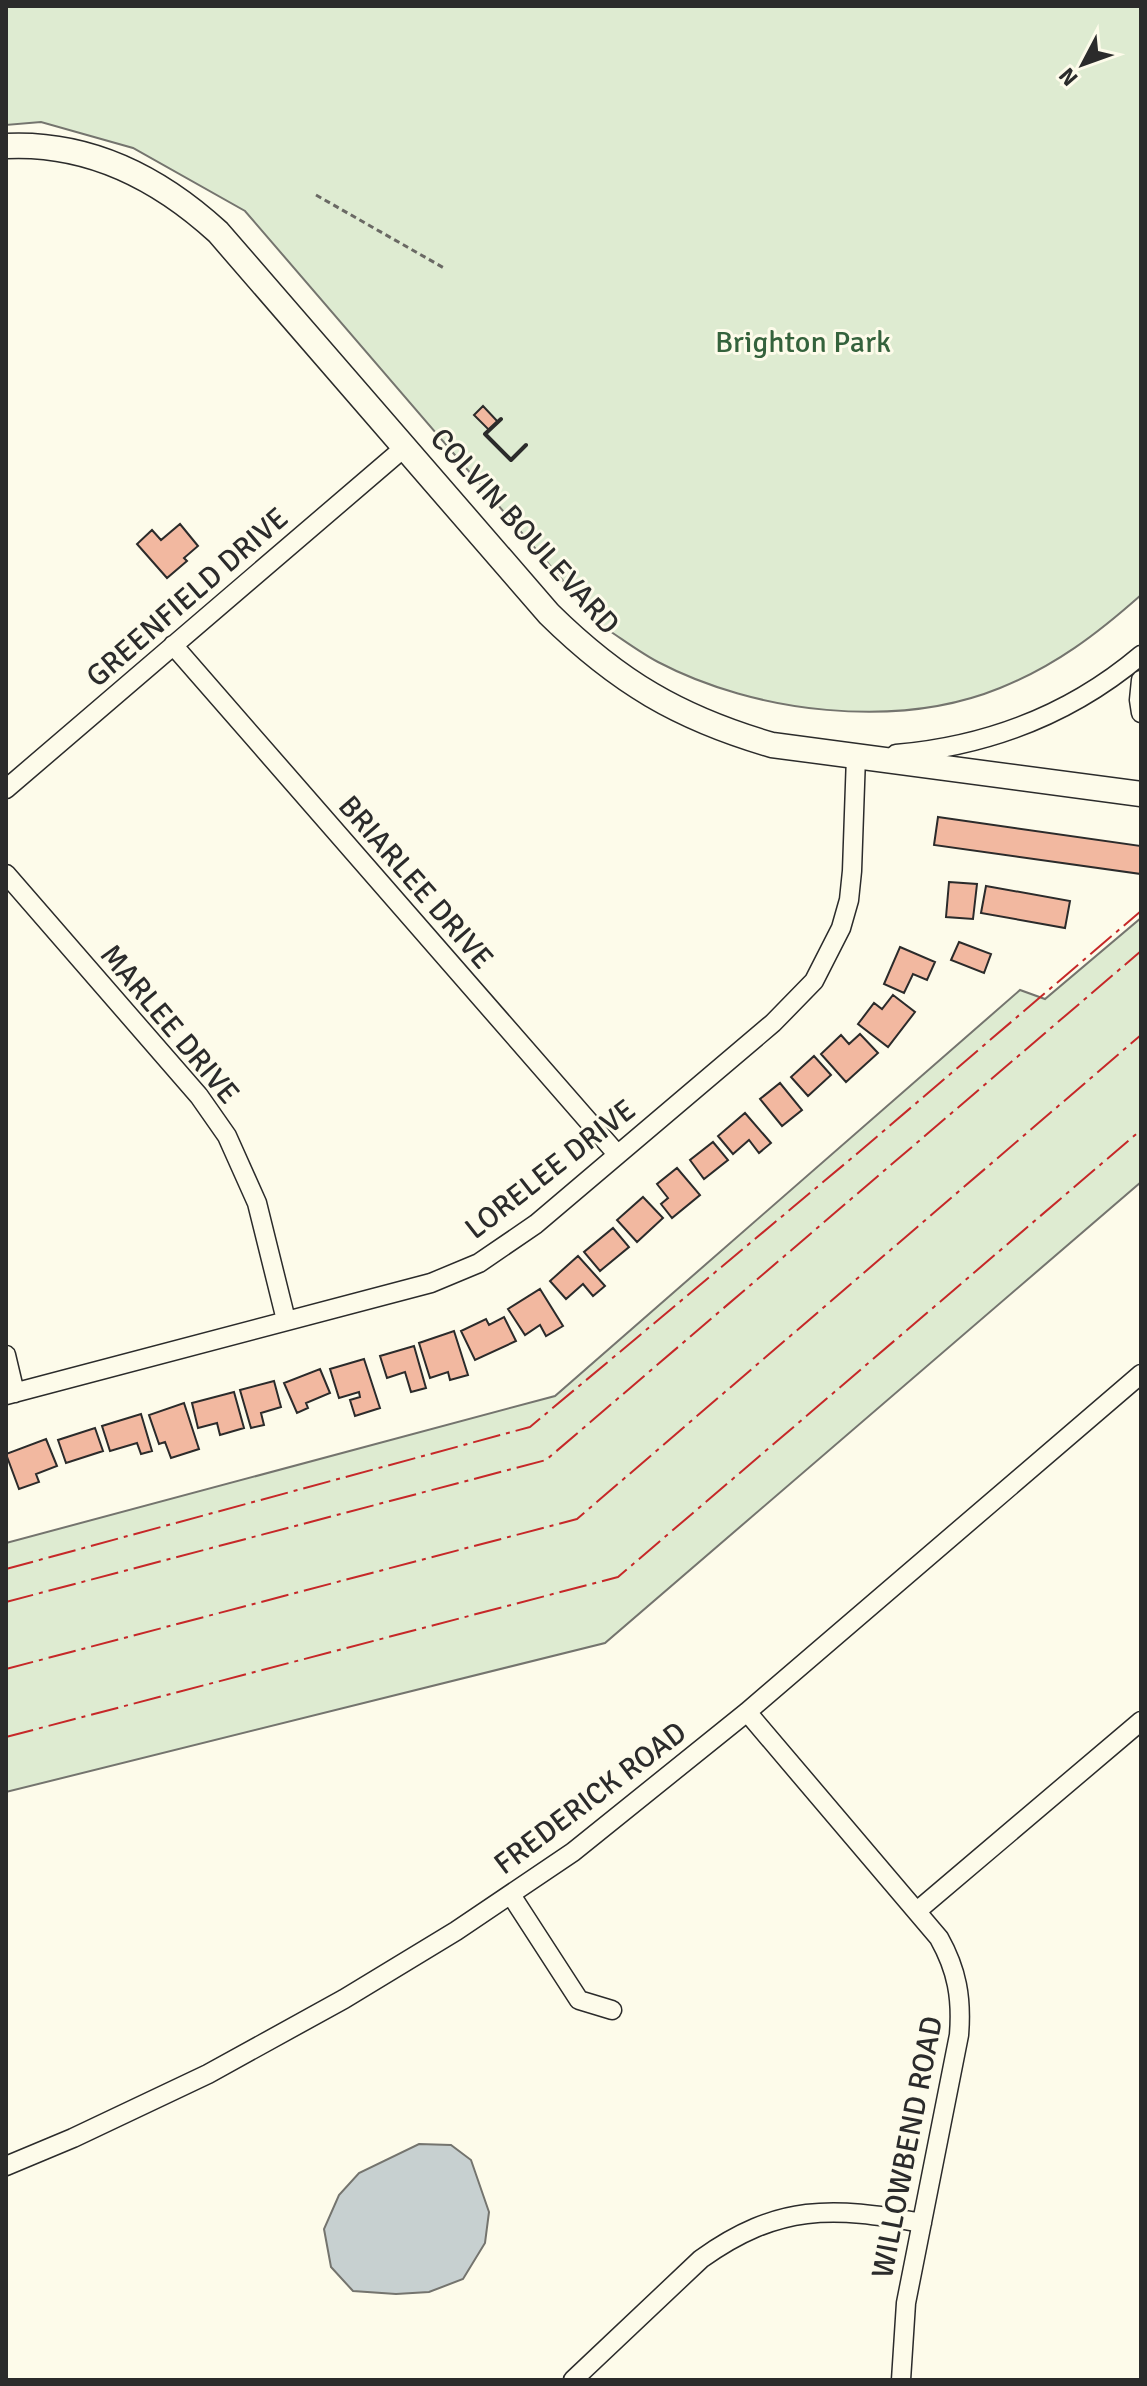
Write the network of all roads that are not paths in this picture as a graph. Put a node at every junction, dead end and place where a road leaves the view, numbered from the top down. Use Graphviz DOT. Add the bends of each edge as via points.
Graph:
graph roads {
  1 [pos="6,146"];
  2 [pos="405,447"];
  3 [pos="173,645"];
  4 [pos="1141,655"];
  5 [pos="1141,680"];
  6 [pos="1141,713"];
  7 [pos="856,756"];
  8 [pos="6,789"];
  9 [pos="1141,794"];
  10 [pos="6,874"];
  11 [pos="617,1154"];
  12 [pos="286,1320"];
  13 [pos="6,1355"];
  14 [pos="1141,1374"];
  15 [pos="11,1394"];
  16 [pos="747,1712"];
  17 [pos="1141,1721"];
  18 [pos="511,1895"];
  19 [pos="917,1911"];
  20 [pos="612,2010"];
  21 [pos="6,2166"];
  22 [pos="922,2223"];
  23 [pos="573,2380"];
  24 [pos="901,2380"];
  1 -- 2 [label="street, COLVIN BOULEVARD" via="58,148 96,157 158,184 190,206"];
  2 -- 3 [label="street, GREENFIELD DRIVE"];
  2 -- 7 [label="street, COLVIN BOULEVARD" via="549,614 580,645 651,697 690,717 772,745"];
  3 -- 8 [label="street, GREENFIELD DRIVE"];
  3 -- 11 [label="street, BRIARLEE DRIVE"];
  4 -- 7 [label="street" via="1091,693 1013,731 928,752"];
  5 -- 6 [label="street"];
  7 -- 9 [label="street, COLVIN BOULEVARD"];
  7 -- 11 [label="street, LORELEE DRIVE" via="849,900 814,981"];
  10 -- 12 [label="street, MARLEE DRIVE" via="199,1096 227,1136 257,1203"];
  11 -- 12 [label="street, LORELEE DRIVE" via="536,1224 479,1263 431,1283"];
  12 -- 15 [label="street, LORELEE DRIVE"];
  13 -- 15 [label="street"];
  14 -- 16 [label="street, FREDERICK ROAD"];
  16 -- 18 [label="street, FREDERICK ROAD" via="585,1843"];
  16 -- 19 [label="street, WILLOWBEND ROAD"];
  17 -- 19 [label="street"];
  18 -- 20 [label="street" via="579,2000"];
  18 -- 21 [label="street, FREDERICK ROAD" via="344,1999 208,2074"];
  19 -- 22 [label="street, WILLOWBEND ROAD" via="952,1961 961,2009"];
  22 -- 23 [label="street" via="835,2211 777,2219 750,2229 701,2259"];
  22 -- 24 [label="street, WILLOWBEND ROAD" via="906,2303"];
}
